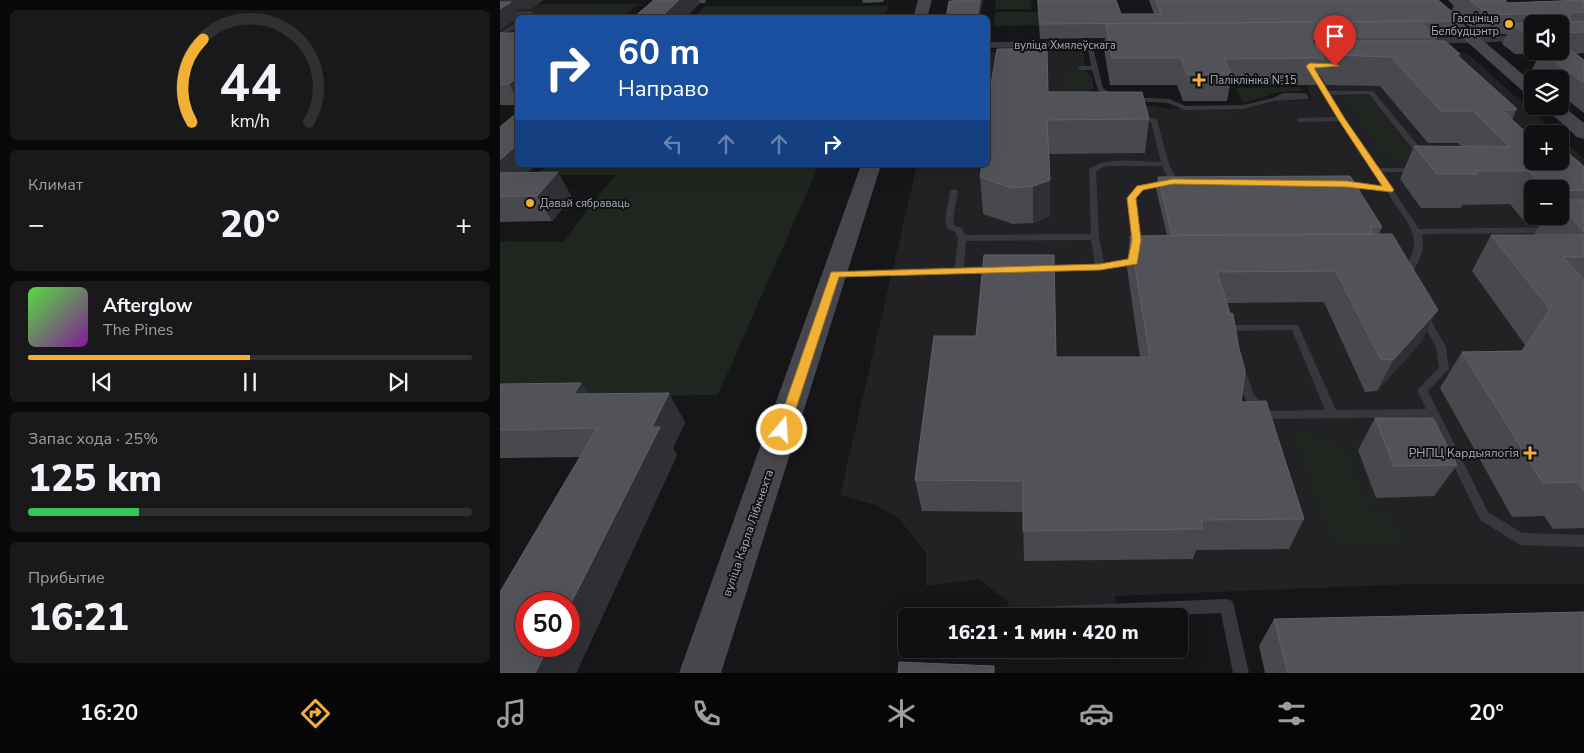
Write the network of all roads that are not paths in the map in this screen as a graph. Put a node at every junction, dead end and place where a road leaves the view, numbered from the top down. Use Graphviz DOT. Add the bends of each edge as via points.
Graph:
graph roads {
  1 [pos="925,0"];
  2 [pos="1427,0"];
  3 [pos="500,14"];
  4 [pos="529,15"];
  5 [pos="921,15"];
  6 [pos="515,25"];
  7 [pos="500,35"];
  8 [pos="1524,38"];
  9 [pos="1474,41"];
  10 [pos="1405,42"];
  11 [pos="1089,44"];
  12 [pos="1143,44"];
  13 [pos="990,45"];
  14 [pos="1315,66"];
  15 [pos="1080,68"];
  16 [pos="1094,68"];
  17 [pos="1524,83"];
  18 [pos="1325,93"];
  19 [pos="1275,99"];
  20 [pos="1563,115"];
  21 [pos="1342,119"];
  22 [pos="1126,120"];
  23 [pos="1300,120"];
  24 [pos="1584,133"];
  25 [pos="1166,164"];
  26 [pos="870,167"];
  27 [pos="1377,170"];
  28 [pos="1338,184"];
  29 [pos="1389,190"];
  30 [pos="954,192"];
  31 [pos="1565,230"];
  32 [pos="1418,232"];
  33 [pos="1095,237"];
  34 [pos="962,238"];
  35 [pos="1400,260"];
  36 [pos="1416,260"];
  37 [pos="1133,262"];
  38 [pos="1152,262"];
  39 [pos="1100,267"];
  40 [pos="1006,268"];
  41 [pos="1034,268"];
  42 [pos="958,269"];
  43 [pos="835,274"];
  44 [pos="1409,287"];
  45 [pos="1418,304"];
  46 [pos="1432,413"];
  47 [pos="1332,415"];
  48 [pos="1584,541"];
  49 [pos="1179,608"];
  50 [pos="700,673"];
  51 [pos="1241,673"];
  1 -- 5 [label="main road"];
  2 -- 9 [label="main road"];
  3 -- 4 [label="lane" via="531,13"];
  6 -- 7 [label="lane"];
  8 -- 9 [label="street"];
  9 -- 10 [label="street"];
  9 -- 17 [label="main road"];
  11 -- 12 [label="street, вуліца Хмялеўскага"];
  11 -- 13 [label="street, вуліца Хмялеўскага"];
  11 -- 16 [label="lane"];
  14 -- 18 [label="lane" via="1310,66"];
  15 -- 16 [label="lane"];
  16 -- 19 [label="lane" via="1100,89 1117,98 1169,101 1186,108 1243,107"];
  18 -- 21 [label="lane"];
  18 -- 27 [label="lane" via="1371,92 1427,166"];
  20 -- 24 [label="main road"];
  21 -- 23 [label="lane"];
  21 -- 27 [label="lane"];
  22 -- 25 [label="lane" via="1154,120"];
  25 -- 33 [label="lane" via="1108,164 1092,170"];
  25 -- 37 [label="lane" via="1177,182 1140,188 1131,198 1137,240"];
  26 -- 43 [label="main road, вуліца Карла Лібкнехта"];
  27 -- 29 [label="lane"];
  28 -- 29 [label="lane"];
  29 -- 32 [label="lane"];
  30 -- 34 [label="lane" via="949,220"];
  31 -- 32 [label="lane"];
  32 -- 36 [label="lane" via="1421,244"];
  33 -- 34 [label="lane"];
  33 -- 39 [label="lane"];
  34 -- 42 [label="lane"];
  35 -- 36 [label="lane"];
  36 -- 44 [label="lane" via="1404,278"];
  37 -- 38 [label="lane"];
  37 -- 39 [label="lane"];
  39 -- 41 [label="lane"];
  40 -- 42 [label="lane"];
  42 -- 43 [label="lane"];
  43 -- 50 [label="main road, вуліца Карла Лібкнехта"];
  45 -- 46 [label="lane" via="1441,347 1444,360 1444,369 1422,390"];
  46 -- 47 [label="lane"];
  46 -- 48 [label="lane" via="1484,516 1520,539"];
  47 -- 47 [label="lane" via="1295,327 1228,328 1252,404 1260,411 1270,415"];
  49 -- 51 [label="lane" via="1227,606"];
}
